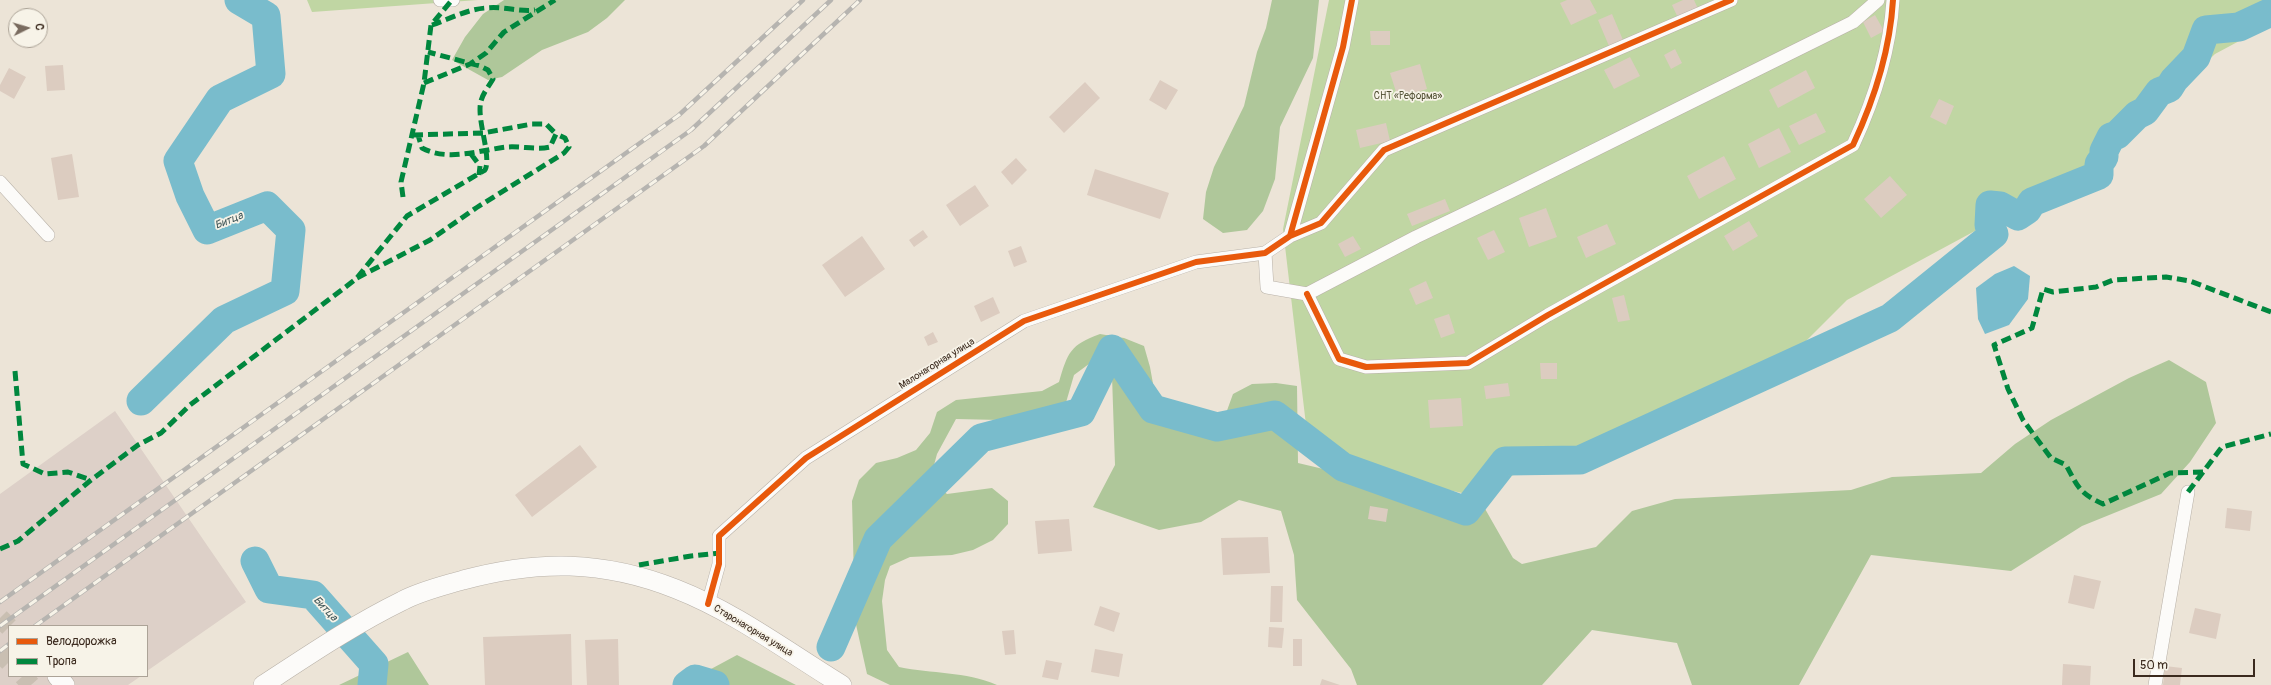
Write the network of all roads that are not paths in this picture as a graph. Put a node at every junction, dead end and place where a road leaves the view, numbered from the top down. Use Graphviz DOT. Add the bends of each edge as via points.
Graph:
graph roads {
  1 [pos="440,0"];
  2 [pos="453,0"];
  3 [pos="1352,0"];
  4 [pos="1731,0"];
  5 [pos="1878,0"];
  6 [pos="1893,0"];
  7 [pos="0,182"];
  8 [pos="48,235"];
  9 [pos="1290,236"];
  10 [pos="1265,253"];
  11 [pos="1307,294"];
  12 [pos="2188,492"];
  13 [pos="708,604"];
  14 [pos="284,671"];
  15 [pos="58,677"];
  16 [pos="66,685"];
  17 [pos="263,685"];
  18 [pos="269,685"];
  19 [pos="842,685"];
  20 [pos="2155,685"];
  1 -- 2 [label="street"];
  3 -- 9 [label="street" via="1343,47"];
  4 -- 9 [label="street" via="1384,150 1321,223"];
  5 -- 11 [label="street" via="1853,22 1416,237"];
  6 -- 11 [label="street" via="1892,26 1869,111 1853,145 1548,315 1468,363 1366,367 1339,359"];
  7 -- 8 [label="street"];
  9 -- 10 [label="street"];
  10 -- 11 [label="street" via="1267,287"];
  10 -- 13 [label="street, Малонагорная улица" via="1196,262 1024,321 813,453 719,536 719,564"];
  12 -- 20 [label="street"];
  13 -- 14 [label="main road, Старонагорная улица" via="675,589 618,572 564,565 541,565 481,575 403,600 335,637"];
  13 -- 19 [label="main road, Старонагорная улица"];
  14 -- 17 [label="main road"];
  14 -- 18 [label="main road"];
  15 -- 16 [label="main road"];
}
